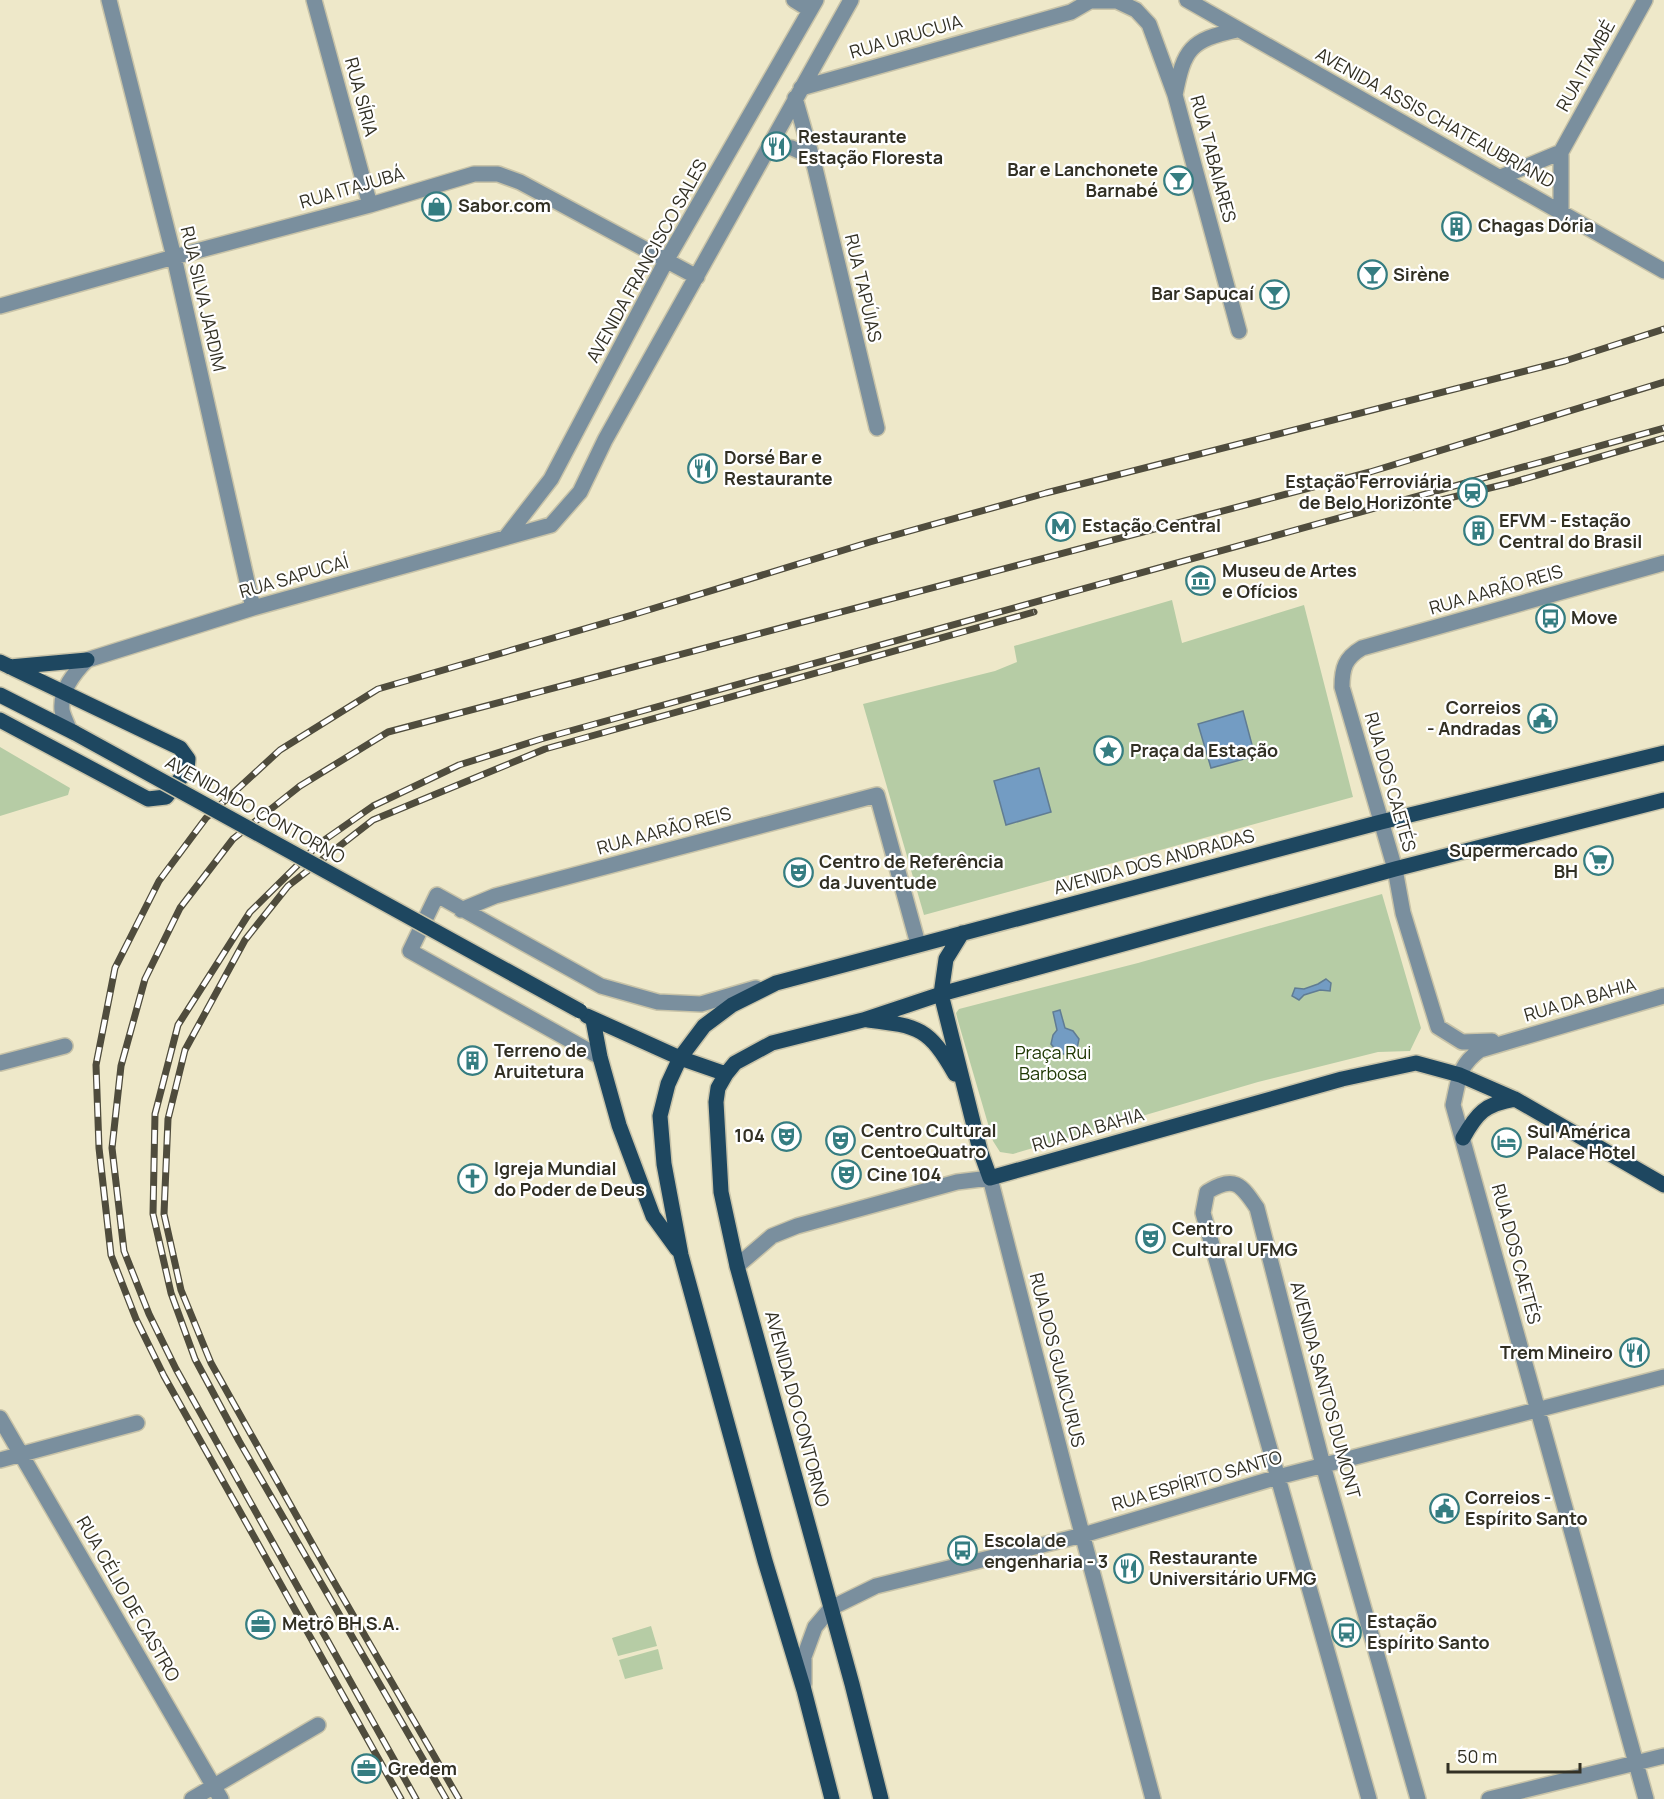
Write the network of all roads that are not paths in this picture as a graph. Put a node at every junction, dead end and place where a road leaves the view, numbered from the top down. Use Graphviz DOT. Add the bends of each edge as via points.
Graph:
graph roads {
  1 [pos="109,0"];
  2 [pos="314,0"];
  3 [pos="794,0"];
  4 [pos="851,0"];
  5 [pos="1090,0"];
  6 [pos="1187,0"];
  7 [pos="1645,0"];
  8 [pos="813,5"];
  9 [pos="1237,30"];
  10 [pos="798,93"];
  11 [pos="1175,96"];
  12 [pos="770,145"];
  13 [pos="1561,152"];
  14 [pos="812,157"];
  15 [pos="1501,177"];
  16 [pos="370,205"];
  17 [pos="1561,211"];
  18 [pos="174,256"];
  19 [pos="666,261"];
  20 [pos="1664,271"];
  21 [pos="697,277"];
  22 [pos="0,306"];
  23 [pos="1239,331"];
  24 [pos="877,428"];
  25 [pos="506,537"];
  26 [pos="1664,563"];
  27 [pos="254,609"];
  28 [pos="87,660"];
  29 [pos="1344,663"];
  30 [pos="5,665"];
  31 [pos="65,693"];
  32 [pos="0,695"];
  33 [pos="0,720"];
  34 [pos="72,731"];
  35 [pos="1664,753"];
  36 [pos="1664,800"];
  37 [pos="1381,822"];
  38 [pos="1395,869"];
  39 [pos="461,910"];
  40 [pos="962,933"];
  41 [pos="918,944"];
  42 [pos="776,983"];
  43 [pos="941,994"];
  44 [pos="1664,996"];
  45 [pos="593,1020"];
  46 [pos="863,1020"];
  47 [pos="1508,1041"];
  48 [pos="65,1046"];
  49 [pos="600,1057"];
  50 [pos="680,1058"];
  51 [pos="0,1063"];
  52 [pos="726,1074"];
  53 [pos="1460,1076"];
  54 [pos="964,1090"];
  55 [pos="1515,1099"];
  56 [pos="1463,1138"];
  57 [pos="990,1178"];
  58 [pos="1664,1185"];
  59 [pos="681,1255"];
  60 [pos="737,1266"];
  61 [pos="1664,1377"];
  62 [pos="1539,1410"];
  63 [pos="0,1418"];
  64 [pos="137,1423"];
  65 [pos="21,1454"];
  66 [pos="0,1460"];
  67 [pos="1323,1465"];
  68 [pos="1278,1477"];
  69 [pos="1083,1535"];
  70 [pos="831,1608"];
  71 [pos="804,1690"];
  72 [pos="318,1725"];
  73 [pos="1664,1756"];
  74 [pos="1636,1763"];
  75 [pos="218,1793"];
  76 [pos="192,1799"];
  77 [pos="832,1799"];
  78 [pos="881,1799"];
  79 [pos="1153,1799"];
  80 [pos="1369,1799"];
  81 [pos="1418,1799"];
  82 [pos="1489,1799"];
  83 [pos="1646,1799"];
  1 -- 18 [label="street, RUA SILVA JARDIM"];
  2 -- 16 [label="street, RUA SÍRIA"];
  3 -- 8 [label="street"];
  4 -- 10 [label="street"];
  5 -- 10 [label="street, RUA URUCUIA" via="1071,12 822,81"];
  5 -- 11 [label="street" via="1117,1 1136,10 1149,24"];
  6 -- 9 [label="street, AVENIDA ASSIS CHATEAUBRIAND"];
  7 -- 13 [label="street, RUA ITAMBÉ"];
  8 -- 19 [label="street, AVENIDA FRANCISCO SALES"];
  9 -- 11 [label="street, RUA TABAIARES" via="1211,35 1190,48 1180,69"];
  9 -- 15 [label="street, AVENIDA ASSIS CHATEAUBRIAND"];
  10 -- 12 [label="street"];
  10 -- 14 [label="street, RUA TAPÚIAS"];
  11 -- 23 [label="street, RUA TABAIARES"];
  12 -- 14 [label="street" via="792,148"];
  12 -- 21 [label="street"];
  13 -- 15 [label="street"];
  13 -- 17 [label="street, RUA ITAMBÉ"];
  14 -- 24 [label="street, RUA TAPÚIAS"];
  15 -- 17 [label="street, AVENIDA ASSIS CHATEAUBRIAND"];
  16 -- 18 [label="street, RUA ITAJUBÁ"];
  16 -- 19 [label="street, RUA ITAJUBÁ" via="474,174 498,174 520,182"];
  17 -- 20 [label="street, AVENIDA ASSIS CHATEAUBRIAND"];
  18 -- 22 [label="street, RUA ITAJUBÁ"];
  18 -- 27 [label="street, RUA SILVA JARDIM"];
  19 -- 21 [label="street, RUA ITAJUBÁ"];
  19 -- 25 [label="street, AVENIDA FRANCISCO SALES" via="551,479"];
  21 -- 25 [label="street, RUA SAPUCAÍ" via="580,492 551,525"];
  25 -- 27 [label="street, RUA SAPUCAÍ"];
  26 -- 29 [label="street, RUA AARÃO REIS" via="1362,648"];
  27 -- 28 [label="street, RUA SAPUCAÍ"];
  28 -- 30 [label="main road"];
  28 -- 31 [label="street" via="72,676"];
  29 -- 37 [label="street, RUA DOS CAETÉS" via="1342,687"];
  30 -- 31 [label="main road"];
  31 -- 33 [label="main road" via="180,748 188,759 187,770 172,792 166,797 148,799"];
  31 -- 34 [label="street" via="62,711"];
  32 -- 34 [label="main road, AVENIDA DO CONTORNO"];
  34 -- 45 [label="main road, AVENIDA DO CONTORNO, bridge"];
  35 -- 37 [label="main road, AVENIDA DOS ANDRADAS"];
  36 -- 38 [label="main road"];
  37 -- 38 [label="street, RUA DOS CAETÉS"];
  37 -- 40 [label="main road, AVENIDA DOS ANDRADAS"];
  38 -- 43 [label="main road"];
  38 -- 47 [label="street, RUA DOS CAETÉS" via="1403,913 1438,1027 1462,1042"];
  39 -- 41 [label="street, RUA AARÃO REIS" via="495,896 877,795"];
  39 -- 42 [label="street" via="602,986 658,1002 701,1005"];
  39 -- 49 [label="street" via="437,896 410,951"];
  40 -- 41 [label="main road, AVENIDA DOS ANDRADAS"];
  40 -- 43 [label="main road, RUA DOS GUAICURUS" via="946,959"];
  41 -- 42 [label="main road, AVENIDA DOS ANDRADAS"];
  42 -- 50 [label="main road, AVENIDA DOS ANDRADAS" via="732,1005 704,1026"];
  43 -- 46 [label="main road"];
  43 -- 54 [label="main road, RUA DOS GUAICURUS"];
  44 -- 47 [label="street, RUA DA BAHIA"];
  45 -- 49 [label="main road"];
  45 -- 50 [label="main road, AVENIDA DO CONTORNO"];
  46 -- 52 [label="main road" via="772,1043 741,1059"];
  46 -- 54 [label="main road" via="908,1025 927,1036 937,1044"];
  47 -- 53 [label="street, RUA DOS CAETÉS" via="1480,1050 1466,1060"];
  48 -- 51 [label="street"];
  49 -- 59 [label="main road" via="619,1125 653,1216"];
  50 -- 52 [label="main road, AVENIDA DO CONTORNO"];
  50 -- 59 [label="main road" via="660,1116 664,1164"];
  52 -- 60 [label="main road, AVENIDA DO CONTORNO" via="718,1088 716,1127 721,1192"];
  53 -- 55 [label="main road, RUA DA BAHIA"];
  53 -- 56 [label="street, RUA DOS CAETÉS" via="1453,1105"];
  53 -- 57 [label="main road, RUA DA BAHIA" via="1416,1063 1332,1082"];
  54 -- 57 [label="main road, RUA DOS GUAICURUS"];
  55 -- 56 [label="main road" via="1484,1109"];
  55 -- 58 [label="main road, RUA DA BAHIA"];
  56 -- 62 [label="street, RUA DOS CAETÉS"];
  57 -- 60 [label="street, RUA DA BAHIA" via="957,1182 797,1226 772,1236"];
  57 -- 69 [label="street, RUA DOS GUAICURUS"];
  59 -- 71 [label="main road"];
  60 -- 70 [label="main road, AVENIDA DO CONTORNO"];
  61 -- 62 [label="street, RUA ESPÍRITO SANTO"];
  62 -- 67 [label="street, RUA ESPÍRITO SANTO"];
  62 -- 74 [label="street, RUA DOS CAETÉS"];
  63 -- 65 [label="street, RUA CÉLIO DE CASTRO"];
  64 -- 65 [label="street"];
  65 -- 66 [label="street"];
  65 -- 75 [label="street, RUA CÉLIO DE CASTRO"];
  67 -- 68 [label="street, RUA ESPÍRITO SANTO"];
  67 -- 68 [label="street, AVENIDA SANTOS DUMONT" via="1257,1208 1246,1191 1235,1184 1221,1183 1207,1192 1203,1213"];
  67 -- 81 [label="street, AVENIDA SANTOS DUMONT"];
  68 -- 69 [label="street, RUA ESPÍRITO SANTO"];
  68 -- 80 [label="street, AVENIDA SANTOS DUMONT"];
  69 -- 70 [label="street, RUA ESPÍRITO SANTO" via="876,1586"];
  69 -- 79 [label="street, RUA DOS GUAICURUS"];
  70 -- 71 [label="street, RUA ESPÍRITO SANTO" via="815,1627 804,1657"];
  70 -- 78 [label="main road, AVENIDA DO CONTORNO"];
  71 -- 77 [label="main road"];
  72 -- 75 [label="street"];
  73 -- 74 [label="street"];
  74 -- 82 [label="street"];
  74 -- 83 [label="street, RUA DOS CAETÉS"];
  75 -- 76 [label="street"];
}
